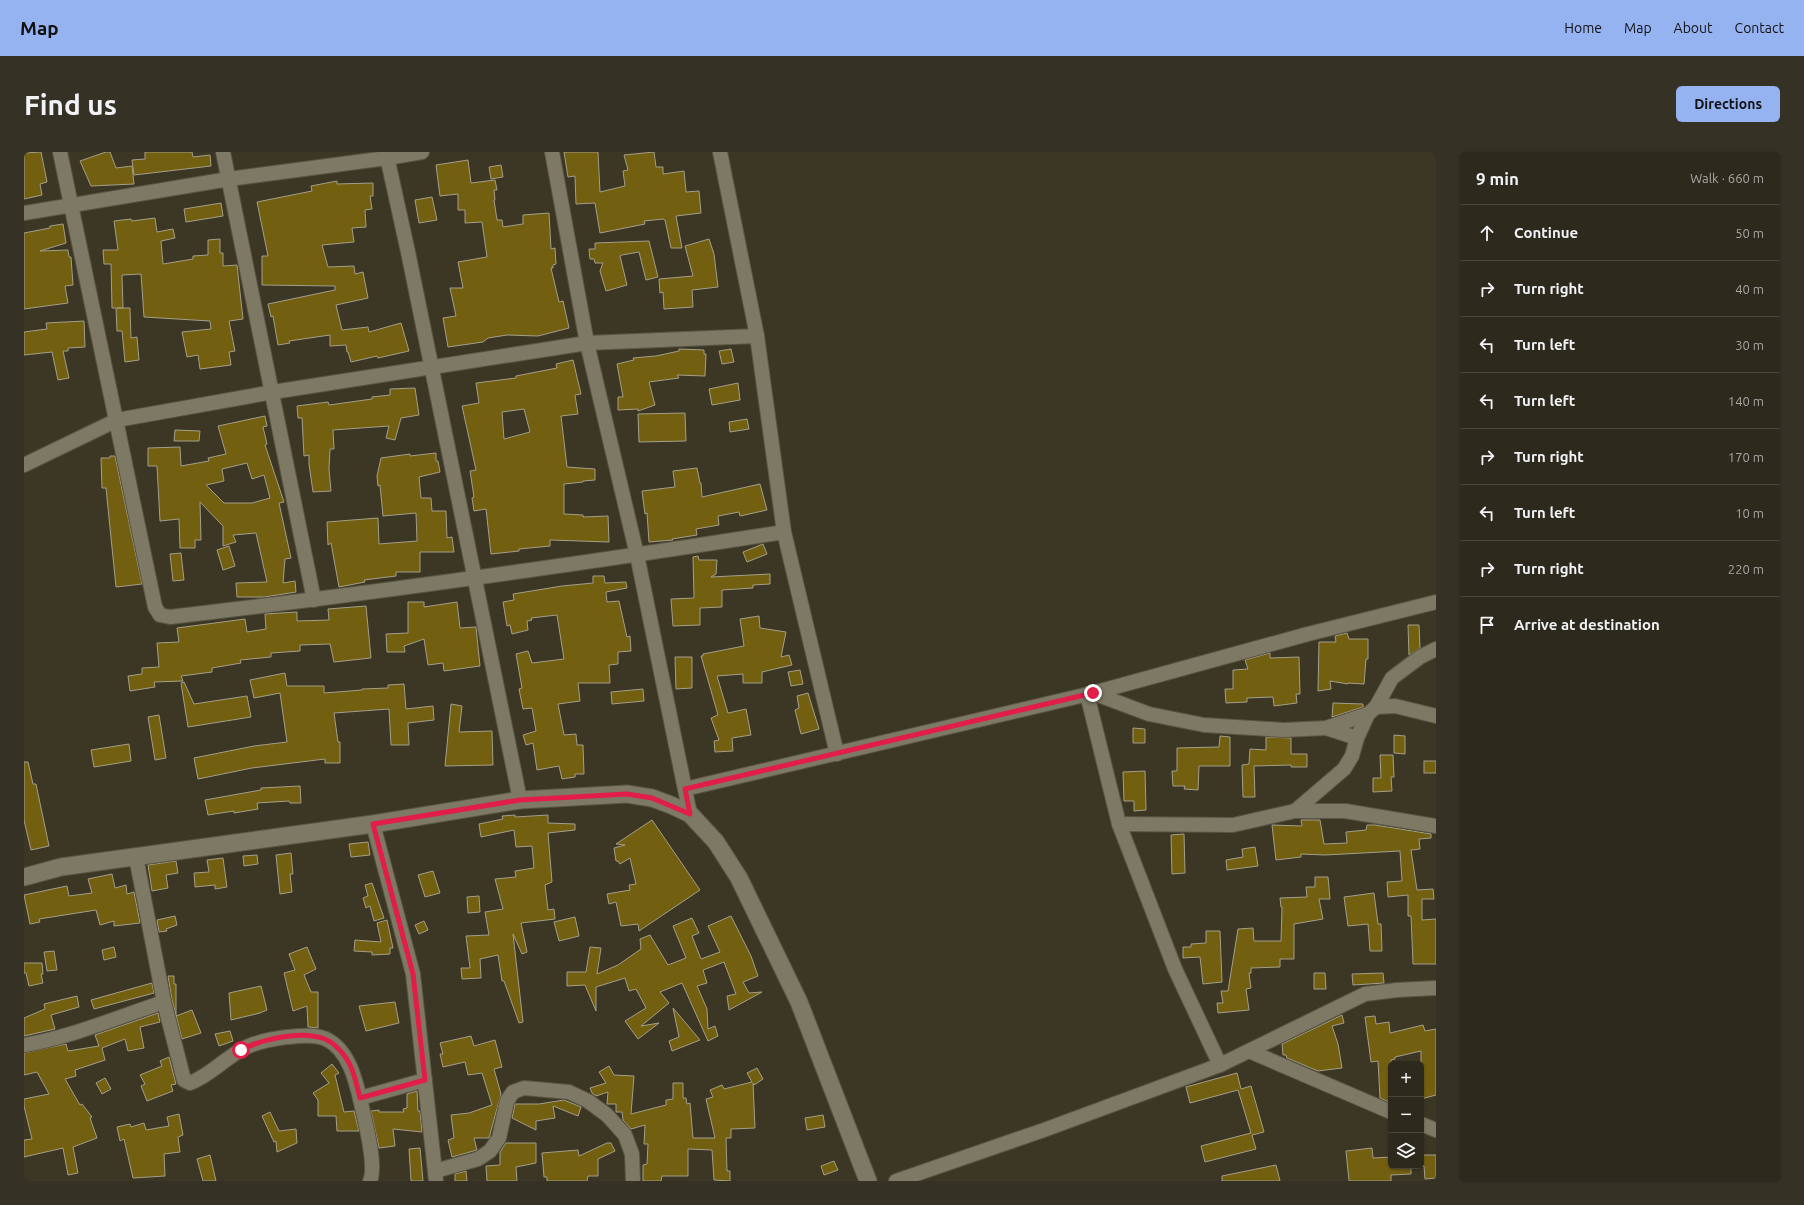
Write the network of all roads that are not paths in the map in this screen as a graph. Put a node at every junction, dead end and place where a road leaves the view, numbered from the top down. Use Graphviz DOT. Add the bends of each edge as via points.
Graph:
graph roads {
  1 [pos="60,152"];
  2 [pos="223,152"];
  3 [pos="422,152"];
  4 [pos="552,152"];
  5 [pos="720,152"];
  6 [pos="386,155"];
  7 [pos="229,179"];
  8 [pos="71,204"];
  9 [pos="24,213"];
  10 [pos="757,336"];
  11 [pos="587,343"];
  12 [pos="432,367"];
  13 [pos="273,392"];
  14 [pos="117,420"];
  15 [pos="24,465"];
  16 [pos="784,532"];
  17 [pos="637,555"];
  18 [pos="474,577"];
  19 [pos="314,600"];
  20 [pos="1436,602"];
  21 [pos="1436,649"];
  22 [pos="1090,694"];
  23 [pos="1372,711"];
  24 [pos="1436,716"];
  25 [pos="1326,728"];
  26 [pos="1356,738"];
  27 [pos="837,754"];
  28 [pos="685,789"];
  29 [pos="520,800"];
  30 [pos="1295,811"];
  31 [pos="690,814"];
  32 [pos="373,824"];
  33 [pos="1119,824"];
  34 [pos="1436,826"];
  35 [pos="136,857"];
  36 [pos="24,877"];
  37 [pos="1436,988"];
  38 [pos="164,1002"];
  39 [pos="24,1044"];
  40 [pos="1249,1051"];
  41 [pos="1220,1065"];
  42 [pos="425,1080"];
  43 [pos="360,1098"];
  44 [pos="1388,1111"];
  45 [pos="1424,1125"];
  46 [pos="1436,1130"];
  47 [pos="435,1176"];
  48 [pos="370,1181"];
  49 [pos="633,1181"];
  50 [pos="868,1181"];
  51 [pos="896,1181"];
  1 -- 8 [label="street"];
  2 -- 7 [label="street"];
  3 -- 6 [label="street"];
  4 -- 11 [label="street"];
  5 -- 10 [label="street"];
  6 -- 7 [label="street"];
  6 -- 12 [label="street"];
  7 -- 8 [label="street"];
  7 -- 13 [label="street"];
  8 -- 9 [label="street"];
  8 -- 14 [label="street"];
  10 -- 11 [label="street"];
  10 -- 16 [label="street"];
  11 -- 12 [label="street"];
  11 -- 17 [label="street"];
  12 -- 13 [label="street"];
  12 -- 18 [label="street"];
  13 -- 14 [label="street"];
  13 -- 19 [label="street"];
  14 -- 15 [label="street"];
  14 -- 19 [label="street" via="155,607 160,615 170,617"];
  16 -- 17 [label="street"];
  16 -- 27 [label="street"];
  17 -- 18 [label="street"];
  17 -- 28 [label="street"];
  18 -- 19 [label="street"];
  18 -- 29 [label="street"];
  20 -- 22 [label="street"];
  21 -- 23 [label="street" via="1420,657 1392,678"];
  22 -- 25 [label="street" via="1149,714 1204,725 1284,730"];
  22 -- 27 [label="street"];
  22 -- 33 [label="street"];
  23 -- 24 [label="street" via="1395,706"];
  23 -- 25 [label="street"];
  23 -- 26 [label="street"];
  25 -- 26 [label="street"];
  26 -- 30 [label="street" via="1352,756 1344,769"];
  27 -- 28 [label="street"];
  28 -- 31 [label="street"];
  29 -- 31 [label="street" via="627,794 652,798"];
  29 -- 32 [label="street"];
  30 -- 33 [label="street" via="1233,825"];
  30 -- 34 [label="street" via="1345,811"];
  31 -- 50 [label="street" via="716,842 753,906 799,1002"];
  32 -- 35 [label="street"];
  32 -- 42 [label="street" via="413,974"];
  33 -- 41 [label="street" via="1162,940"];
  35 -- 36 [label="street" via="61,867"];
  35 -- 38 [label="street"];
  37 -- 40 [label="street" via="1364,994"];
  38 -- 39 [label="street" via="44,1041"];
  38 -- 43 [label="street" via="184,1080 190,1083 253,1044 277,1038 306,1036 326,1039 340,1050 350,1064"];
  40 -- 41 [label="street"];
  40 -- 44 [label="street"];
  41 -- 51 [label="street"];
  42 -- 43 [label="street"];
  42 -- 47 [label="street"];
  43 -- 48 [label="street" via="372,1157"];
  45 -- 46 [label="street"];
  47 -- 49 [label="street" via="478,1159 490,1151 499,1138 507,1101 513,1092 524,1088 569,1092 588,1101 607,1115 625,1135 632,1154"];
}
